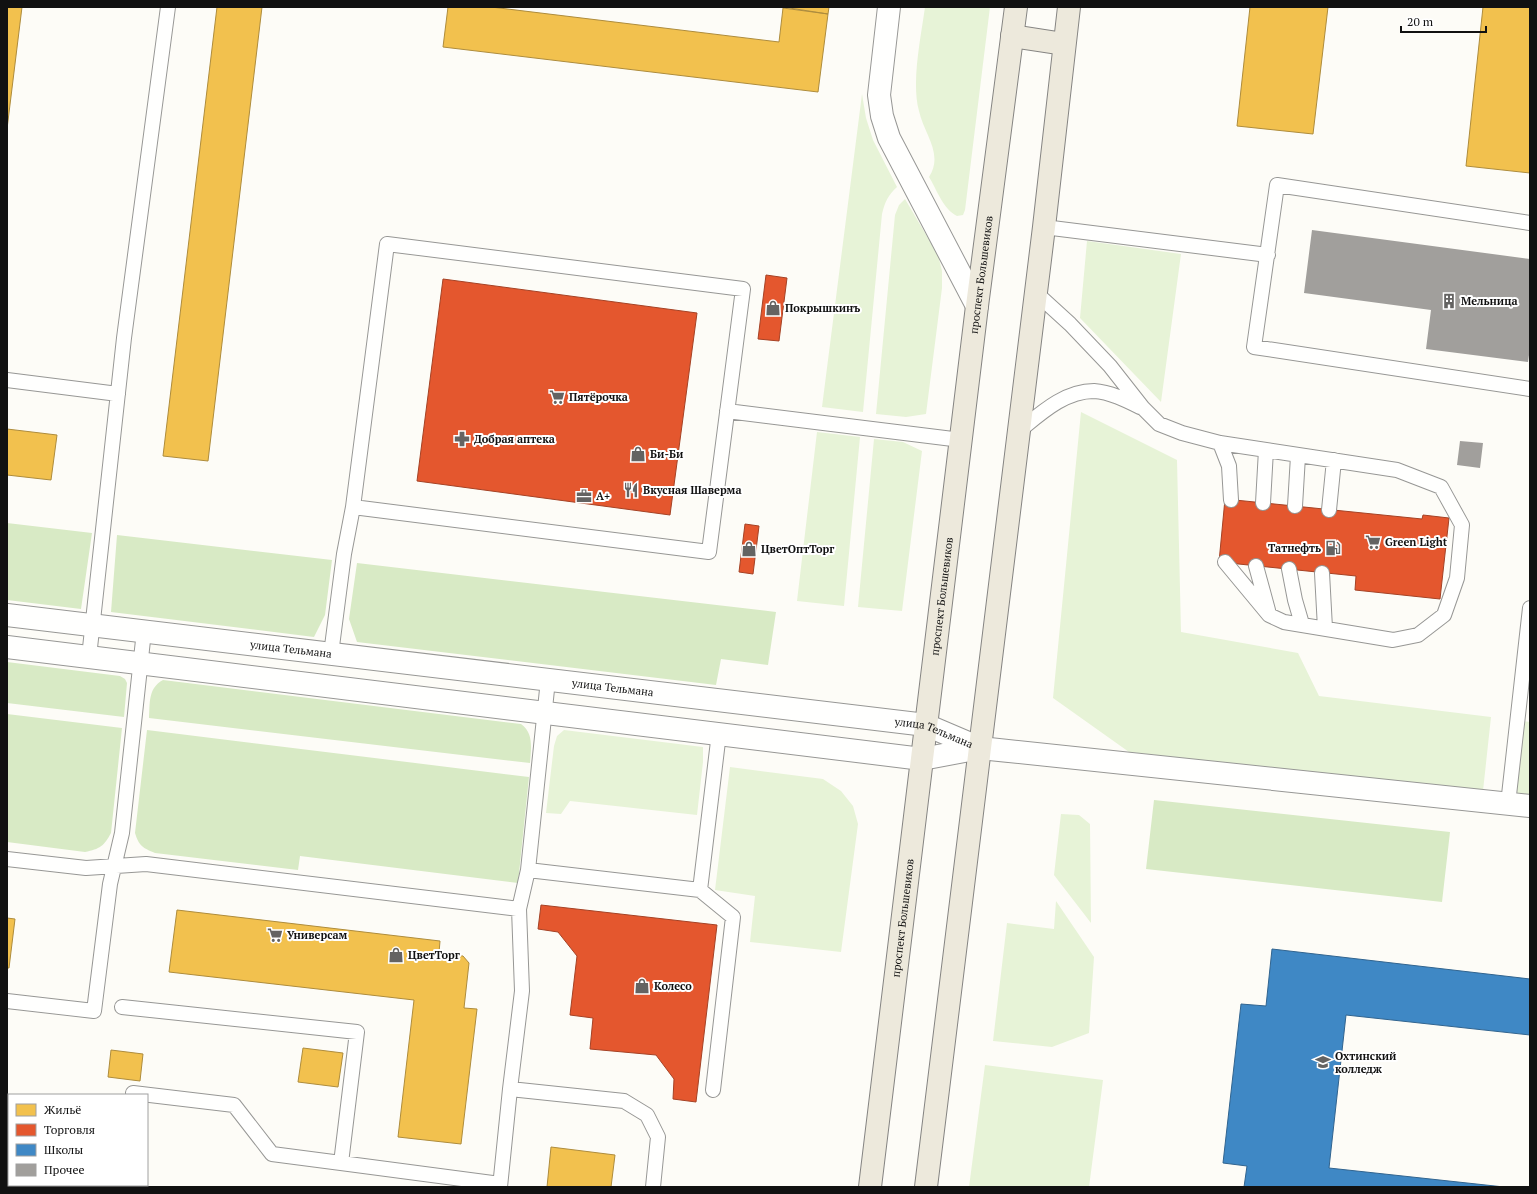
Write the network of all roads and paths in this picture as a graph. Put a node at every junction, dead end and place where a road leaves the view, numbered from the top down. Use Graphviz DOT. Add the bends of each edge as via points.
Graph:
graph roads {
  1 [pos="168,7"];
  2 [pos="889,7"];
  3 [pos="1016,7"];
  4 [pos="1069,7"];
  5 [pos="1012,36"];
  6 [pos="1064,44"];
  7 [pos="1530,223"];
  8 [pos="1044,227"];
  9 [pos="1268,255"];
  10 [pos="1036,293"];
  11 [pos="977,306"];
  12 [pos="7,380"];
  13 [pos="1530,389"];
  14 [pos="118,394"];
  15 [pos="1143,408"];
  16 [pos="727,411"];
  17 [pos="1019,431"];
  18 [pos="961,440"];
  19 [pos="1220,443"];
  20 [pos="1266,450"];
  21 [pos="1298,456"];
  22 [pos="1334,460"];
  23 [pos="1231,500"];
  24 [pos="1263,503"];
  25 [pos="1295,506"];
  26 [pos="353,507"];
  27 [pos="1329,510"];
  28 [pos="1225,562"];
  29 [pos="1256,566"];
  30 [pos="1289,569"];
  31 [pos="1322,573"];
  32 [pos="1530,608"];
  33 [pos="7,615"];
  34 [pos="1269,615"];
  35 [pos="1302,624"];
  36 [pos="93,625"];
  37 [pos="1324,628"];
  38 [pos="144,631"];
  39 [pos="7,647"];
  40 [pos="331,654"];
  41 [pos="89,657"];
  42 [pos="140,663"];
  43 [pos="548,680"];
  44 [pos="545,712"];
  45 [pos="926,725"];
  46 [pos="719,734"];
  47 [pos="980,748"];
  48 [pos="922,759"];
  49 [pos="1508,804"];
  50 [pos="1530,806"];
  51 [pos="7,859"];
  52 [pos="114,866"];
  53 [pos="528,870"];
  54 [pos="700,890"];
  55 [pos="519,909"];
  56 [pos="7,1001"];
  57 [pos="122,1007"];
  58 [pos="510,1089"];
  59 [pos="713,1090"];
  60 [pos="133,1093"];
  61 [pos="141,1094"];
  62 [pos="148,1095"];
  63 [pos="341,1163"];
  64 [pos="500,1185"];
  65 [pos="653,1187"];
  66 [pos="870,1187"];
  67 [pos="926,1187"];
  1 -- 14 [label="lane"];
  2 -- 11 [label="street" via="879,95 882,116 889,138"];
  3 -- 5 [label="main road, проспект Большевиков"];
  4 -- 6 [label="main road"];
  5 -- 6 [label="main road"];
  5 -- 11 [label="main road, проспект Большевиков"];
  6 -- 8 [label="main road"];
  7 -- 9 [label="lane" via="1277,185"];
  8 -- 9 [label="lane"];
  8 -- 10 [label="main road"];
  9 -- 13 [label="lane" via="1254,347"];
  10 -- 15 [label="lane" via="1110,366"];
  10 -- 17 [label="main road"];
  11 -- 18 [label="main road, проспект Большевиков"];
  12 -- 14 [label="lane"];
  14 -- 36 [label="lane"];
  15 -- 17 [label="lane" via="1119,397 1094,391 1074,395 1046,408"];
  15 -- 19 [label="lane" via="1159,424"];
  16 -- 18 [label="lane"];
  16 -- 26 [label="lane" via="709,552"];
  16 -- 26 [label="lane" via="742,289 386,244"];
  17 -- 47 [label="main road"];
  18 -- 45 [label="main road, проспект Большевиков"];
  19 -- 20 [label="lane"];
  19 -- 23 [label="lane" via="1229,466"];
  20 -- 21 [label="lane"];
  20 -- 24 [label="lane"];
  21 -- 22 [label="lane"];
  21 -- 25 [label="lane"];
  22 -- 27 [label="lane"];
  22 -- 37 [label="lane" via="1397,470 1441,487 1462,525 1457,578 1444,615 1418,635 1393,640"];
  26 -- 40 [label="lane"];
  28 -- 34 [label="lane"];
  29 -- 34 [label="lane"];
  30 -- 35 [label="lane"];
  31 -- 37 [label="lane"];
  32 -- 49 [label="lane"];
  33 -- 36 [label="street, улица Тельмана"];
  34 -- 35 [label="lane" via="1284,622"];
  35 -- 37 [label="lane"];
  36 -- 38 [label="street, улица Тельмана"];
  36 -- 41 [label="lane"];
  38 -- 40 [label="street, улица Тельмана"];
  38 -- 42 [label="lane"];
  39 -- 41 [label="street, улица Тельмана"];
  40 -- 43 [label="street, улица Тельмана"];
  41 -- 42 [label="street, улица Тельмана"];
  42 -- 44 [label="street, улица Тельмана"];
  42 -- 52 [label="lane" via="122,832"];
  43 -- 44 [label="lane"];
  43 -- 45 [label="street, улица Тельмана"];
  44 -- 46 [label="street, улица Тельмана"];
  44 -- 53 [label="lane"];
  45 -- 47 [label="street, улица Тельмана"];
  45 -- 48 [label="main road, проспект Большевиков"];
  46 -- 48 [label="street, улица Тельмана"];
  46 -- 54 [label="lane"];
  47 -- 48 [label="street, улица Тельмана"];
  47 -- 49 [label="street"];
  47 -- 67 [label="main road"];
  48 -- 66 [label="main road, проспект Большевиков"];
  49 -- 50 [label="street"];
  51 -- 52 [label="lane" via="86,868"];
  52 -- 55 [label="lane" via="146,864"];
  52 -- 56 [label="lane" via="94,1011"];
  53 -- 54 [label="lane"];
  53 -- 55 [label="lane"];
  54 -- 59 [label="lane" via="733,917"];
  55 -- 58 [label="lane" via="522,991"];
  57 -- 63 [label="lane" via="357,1032"];
  58 -- 64 [label="lane"];
  58 -- 65 [label="lane" via="624,1101 647,1115 658,1137"];
  60 -- 61 [label="lane"];
  62 -- 63 [label="lane" via="234,1105 272,1154"];
  63 -- 64 [label="lane"];
}
